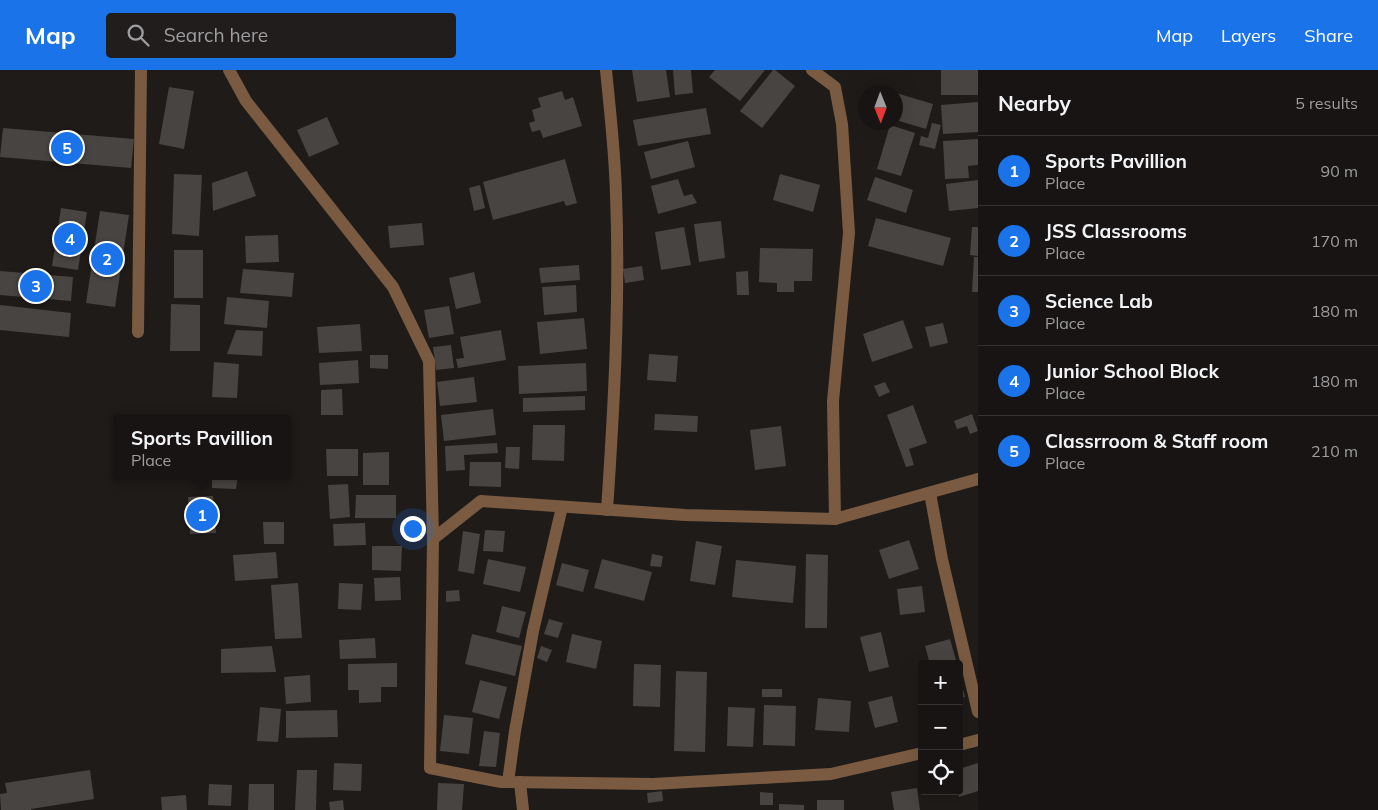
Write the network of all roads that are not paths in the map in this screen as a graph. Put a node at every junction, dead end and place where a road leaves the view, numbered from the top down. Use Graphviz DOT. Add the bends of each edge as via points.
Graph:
graph roads {
  1 [pos="141,70"];
  2 [pos="229,70"];
  3 [pos="606,70"];
  4 [pos="812,70"];
  5 [pos="138,332"];
  6 [pos="978,479"];
  7 [pos="930,493"];
  8 [pos="562,507"];
  9 [pos="606,510"];
  10 [pos="835,519"];
  11 [pos="433,539"];
  12 [pos="978,712"];
  13 [pos="978,740"];
  14 [pos="963,744"];
  15 [pos="918,754"];
  16 [pos="514,782"];
  17 [pos="523,810"];
  1 -- 5 [label="street"];
  2 -- 11 [label="street" via="246,101 393,287 429,361"];
  3 -- 9 [label="street" via="616,194 617,266 614,411"];
  4 -- 10 [label="street" via="835,87 842,124 849,234 833,401"];
  6 -- 7 [label="street"];
  7 -- 10 [label="street"];
  7 -- 12 [label="street"];
  8 -- 9 [label="street"];
  8 -- 11 [label="street" via="481,501"];
  8 -- 16 [label="street" via="532,631 515,731"];
  9 -- 10 [label="street"];
  11 -- 16 [label="street" via="430,768"];
  13 -- 14 [label="street"];
  15 -- 16 [label="street" via="831,774 653,784"];
  16 -- 17 [label="street"];
}
